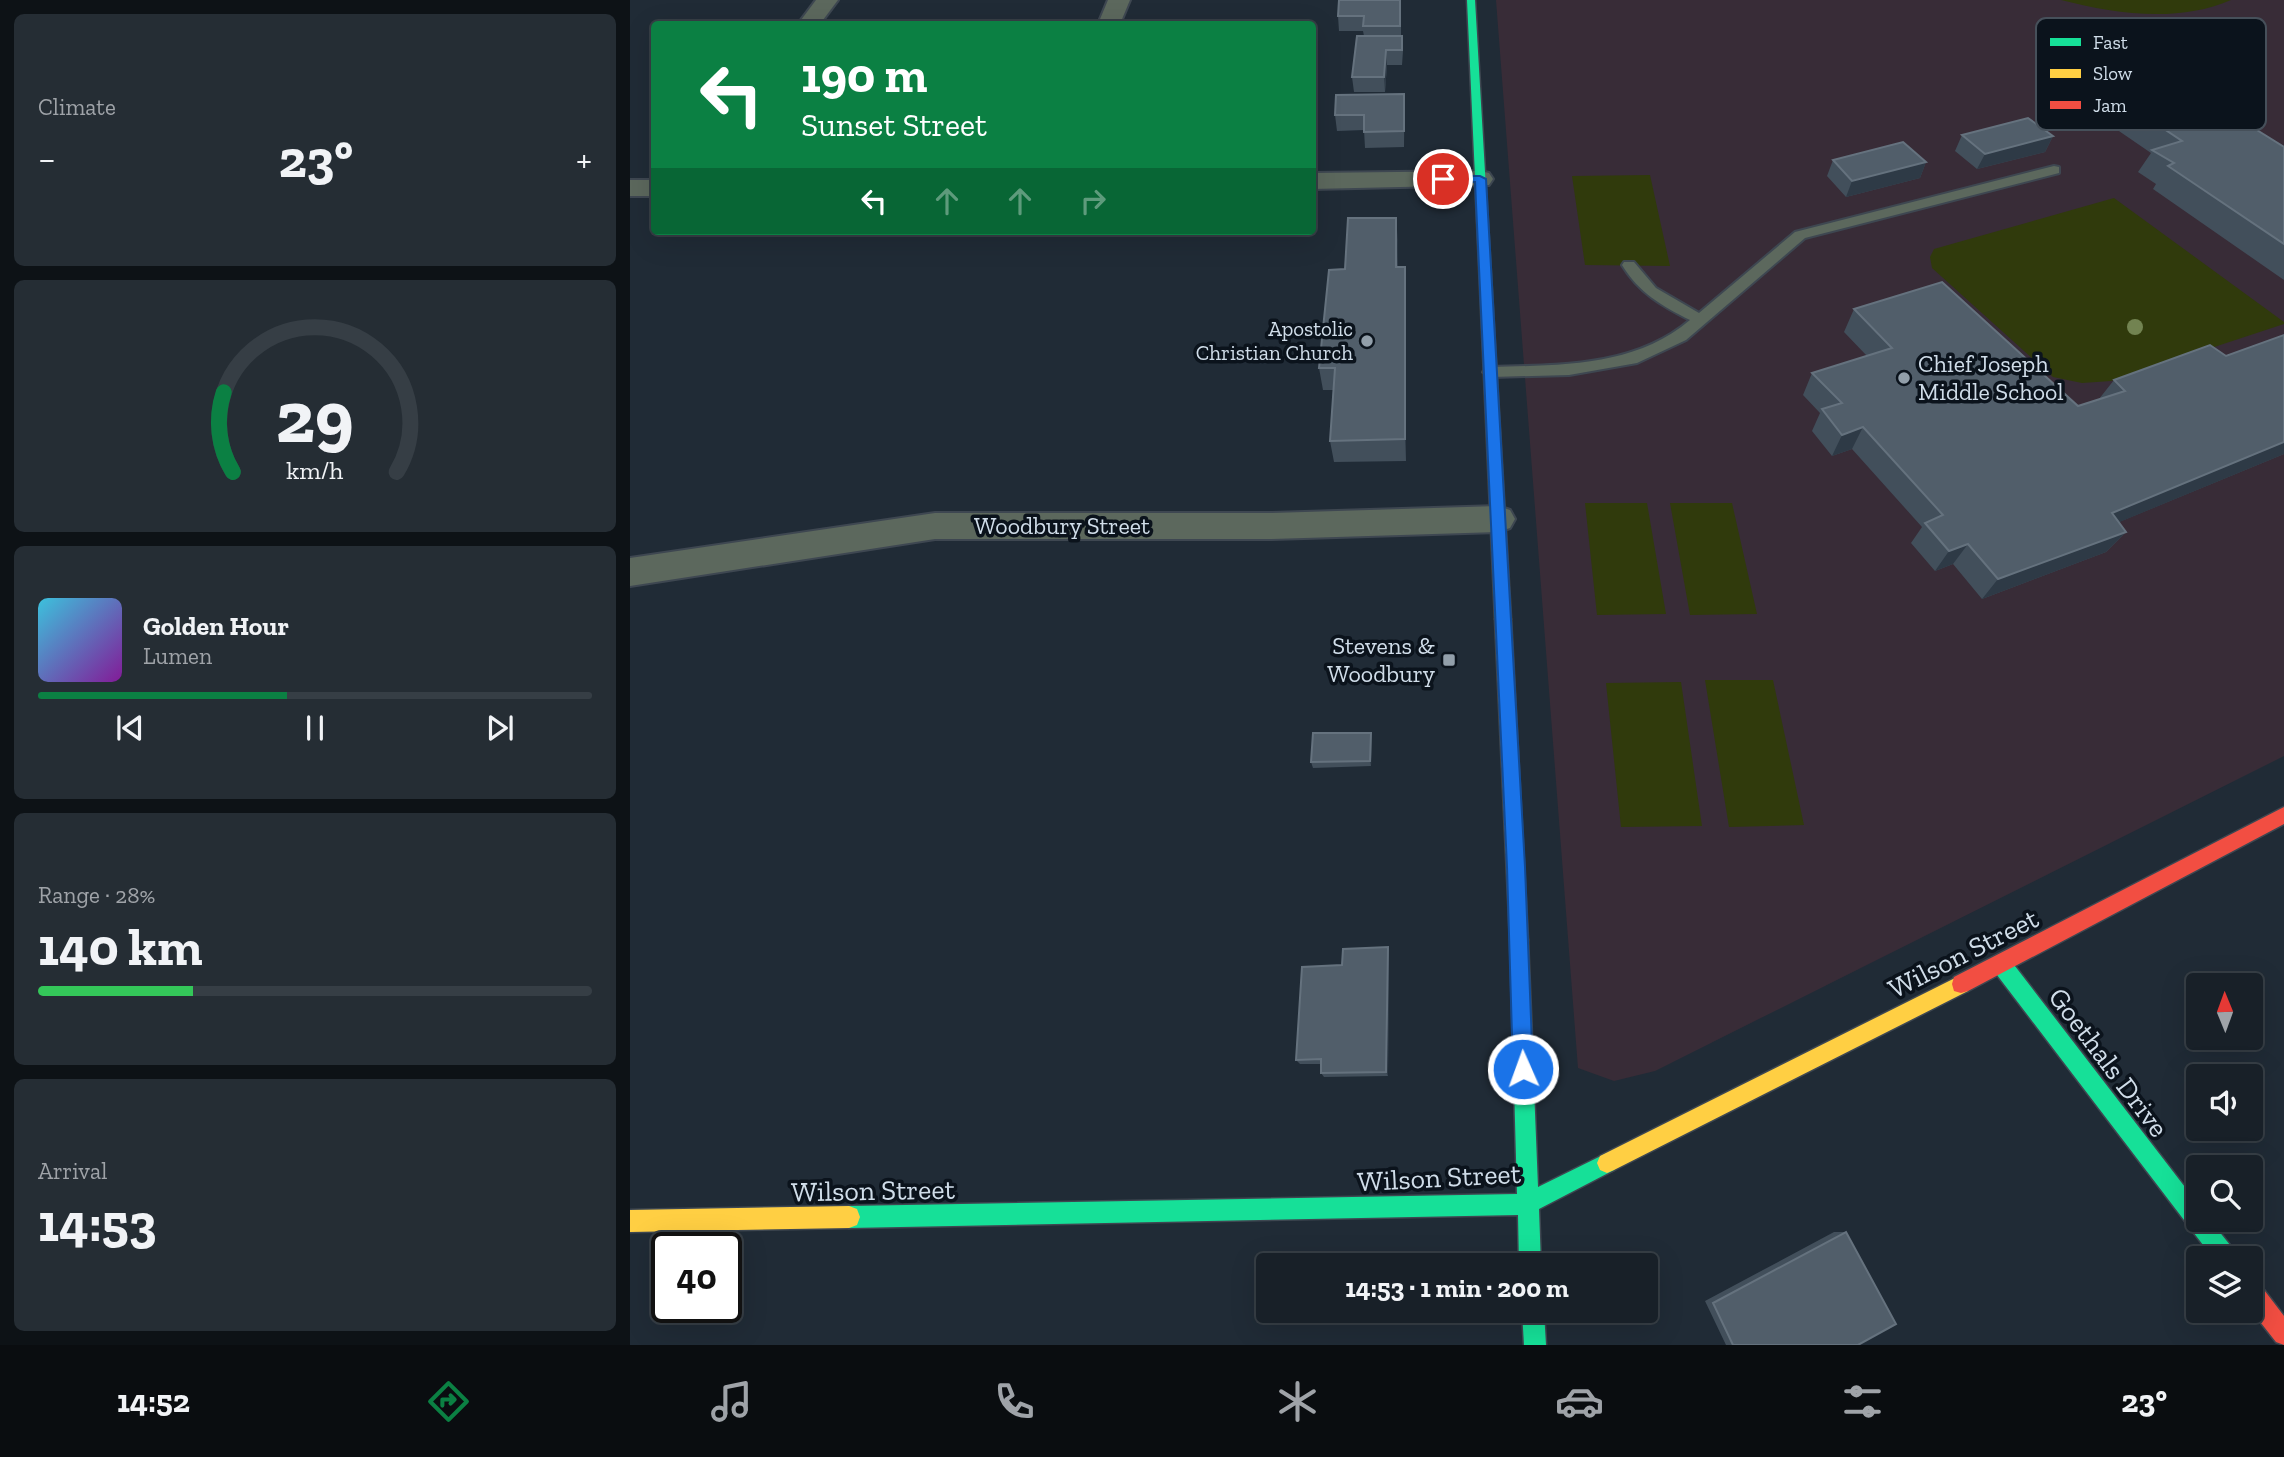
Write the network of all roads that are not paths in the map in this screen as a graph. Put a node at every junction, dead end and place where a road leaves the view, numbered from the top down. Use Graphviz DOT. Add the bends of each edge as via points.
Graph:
graph roads {
  1 [pos="827,0"];
  2 [pos="1119,0"];
  3 [pos="1471,0"];
  4 [pos="811,21"];
  5 [pos="1110,21"];
  6 [pos="2054,170"];
  7 [pos="1480,179"];
  8 [pos="1316,181"];
  9 [pos="630,188"];
  10 [pos="651,188"];
  11 [pos="1629,265"];
  12 [pos="1700,319"];
  13 [pos="1491,372"];
  14 [pos="1497,519"];
  15 [pos="630,572"];
  16 [pos="2284,815"];
  17 [pos="2001,964"];
  18 [pos="1526,1204"];
  19 [pos="630,1221"];
  20 [pos="2217,1246"];
  21 [pos="1530,1253"];
  22 [pos="2263,1307"];
  23 [pos="1534,1323"];
  24 [pos="2284,1334"];
  25 [pos="1535,1345"];
  1 -- 4 [label="street"];
  2 -- 5 [label="street"];
  3 -- 7 [label="street"];
  6 -- 12 [label="lane" via="1800,236"];
  7 -- 8 [label="street"];
  7 -- 13 [label="street"];
  9 -- 10 [label="street"];
  11 -- 12 [label="lane" via="1650,294"];
  12 -- 13 [label="lane" via="1681,336 1632,359 1569,370"];
  13 -- 14 [label="street"];
  14 -- 15 [label="street, Woodbury Street" via="1272,526 934,526"];
  14 -- 18 [label="street" via="1516,867"];
  16 -- 17 [label="street, Wilson Street"];
  17 -- 18 [label="street, Wilson Street"];
  17 -- 20 [label="street, Goethals Drive"];
  18 -- 19 [label="street, Wilson Street"];
  18 -- 21 [label="street"];
  22 -- 24 [label="street"];
  23 -- 25 [label="street"];
}
